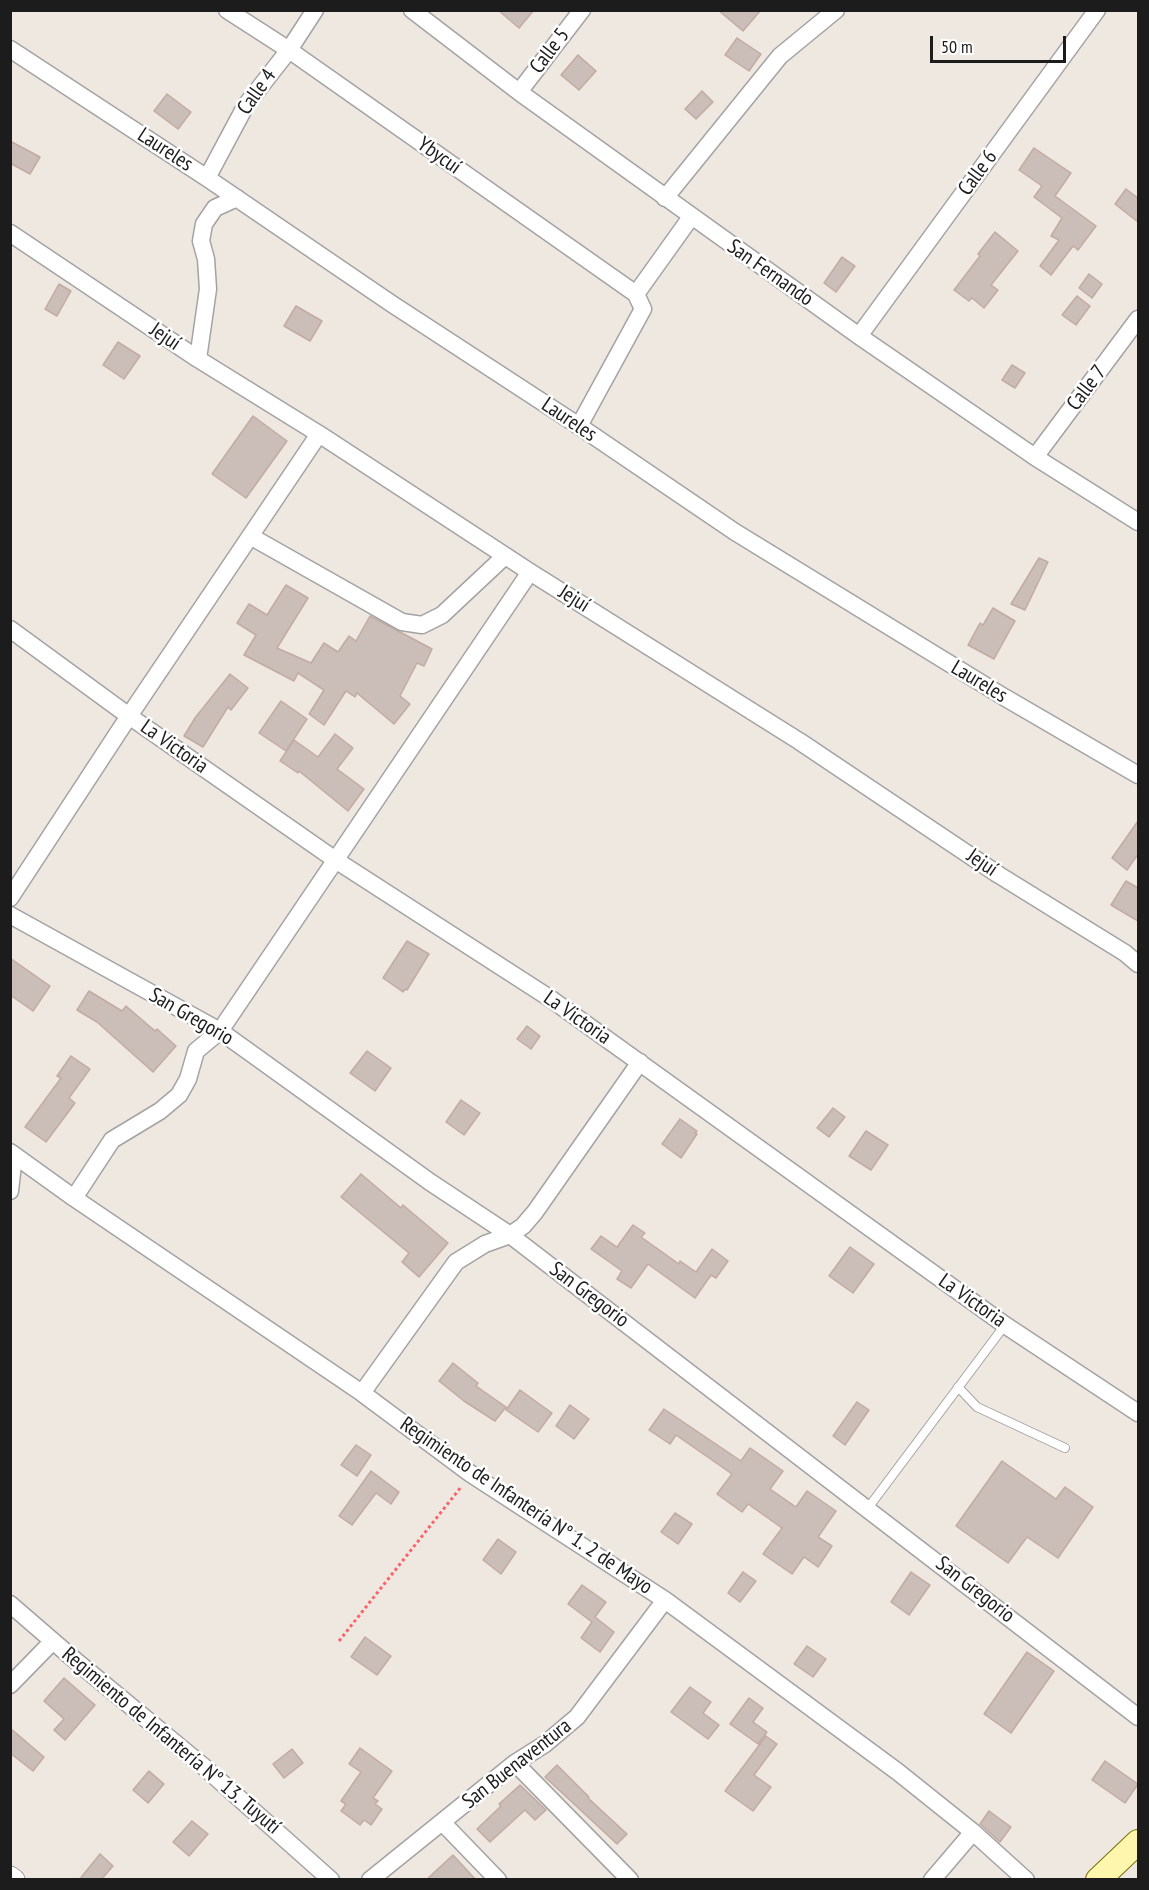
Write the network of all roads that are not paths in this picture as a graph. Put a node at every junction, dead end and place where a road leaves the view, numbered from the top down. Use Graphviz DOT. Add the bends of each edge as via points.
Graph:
graph roads {
  1 [pos="227,10"];
  2 [pos="315,10"];
  3 [pos="412,10"];
  4 [pos="582,10"];
  5 [pos="836,10"];
  6 [pos="1097,10"];
  7 [pos="10,49"];
  8 [pos="289,50"];
  9 [pos="519,92"];
  10 [pos="207,178"];
  11 [pos="237,198"];
  12 [pos="665,198"];
  13 [pos="691,217"];
  14 [pos="10,233"];
  15 [pos="640,302"];
  16 [pos="1138,319"];
  17 [pos="859,336"];
  18 [pos="198,359"];
  19 [pos="579,426"];
  20 [pos="319,434"];
  21 [pos="1035,458"];
  22 [pos="1138,522"];
  23 [pos="250,537"];
  24 [pos="505,555"];
  25 [pos="530,572"];
  26 [pos="10,629"];
  27 [pos="129,716"];
  28 [pos="1138,775"];
  29 [pos="337,861"];
  30 [pos="10,898"];
  31 [pos="10,915"];
  32 [pos="1138,964"];
  33 [pos="220,1031"];
  34 [pos="640,1062"];
  35 [pos="12,1153"];
  36 [pos="10,1191"];
  37 [pos="74,1198"];
  38 [pos="510,1235"];
  39 [pos="1005,1324"];
  40 [pos="958,1387"];
  41 [pos="362,1393"];
  42 [pos="1138,1413"];
  43 [pos="1065,1448"];
  44 [pos="868,1508"];
  45 [pos="665,1600"];
  46 [pos="10,1604"];
  47 [pos="52,1641"];
  48 [pos="10,1685"];
  49 [pos="1138,1717"];
  50 [pos="515,1763"];
  51 [pos="442,1822"];
  52 [pos="973,1832"];
  53 [pos="1138,1842"];
  54 [pos="332,1880"];
  55 [pos="370,1880"];
  56 [pos="498,1880"];
  57 [pos="630,1880"];
  58 [pos="932,1880"];
  59 [pos="1026,1880"];
  60 [pos="1098,1880"];
  1 -- 8 [label="street, Ybycuí"];
  2 -- 8 [label="street, Calle 4"];
  3 -- 9 [label="street, San Fernando"];
  4 -- 9 [label="street, Calle 5"];
  5 -- 12 [label="street" via="780,56"];
  6 -- 17 [label="street, Calle 6"];
  7 -- 10 [label="street, Laureles"];
  8 -- 10 [label="street, Calle 4" via="246,105"];
  8 -- 15 [label="street, Ybycuí"];
  9 -- 12 [label="street, San Fernando"];
  10 -- 11 [label="street, Laureles"];
  11 -- 18 [label="street" via="215,208 204,224 201,241 208,289"];
  11 -- 19 [label="street, Laureles"];
  12 -- 13 [label="street, San Fernando"];
  13 -- 15 [label="street"];
  13 -- 17 [label="street, San Fernando"];
  14 -- 18 [label="street, Jejuí"];
  15 -- 19 [label="street"];
  16 -- 21 [label="street, Calle 7"];
  17 -- 21 [label="street, San Fernando"];
  18 -- 20 [label="street, Jejuí"];
  19 -- 28 [label="street, Laureles" via="735,532"];
  20 -- 23 [label="street"];
  20 -- 24 [label="street, Jejuí"];
  21 -- 22 [label="street, San Fernando"];
  23 -- 24 [label="street" via="402,622 422,625 441,615"];
  23 -- 27 [label="street"];
  24 -- 25 [label="street, Jejuí"];
  25 -- 29 [label="street"];
  25 -- 32 [label="street, Jejuí" via="799,741"];
  26 -- 27 [label="street, La Victoria"];
  27 -- 29 [label="street, La Victoria"];
  27 -- 30 [label="street"];
  29 -- 33 [label="street"];
  29 -- 34 [label="street, La Victoria"];
  31 -- 33 [label="street, San Gregorio"];
  33 -- 37 [label="street" via="196,1051 179,1095 112,1140"];
  33 -- 38 [label="street, San Gregorio"];
  34 -- 38 [label="street" via="535,1212"];
  34 -- 39 [label="street, La Victoria"];
  35 -- 36 [label="street"];
  35 -- 37 [label="street, Regimiento de Infantería N° 1. 2 de Mayo"];
  37 -- 41 [label="street, Regimiento de Infantería N° 1. 2 de Mayo"];
  38 -- 41 [label="street" via="485,1244 456,1262"];
  38 -- 44 [label="street, San Gregorio"];
  39 -- 40 [label="lane"];
  39 -- 42 [label="street, La Victoria"];
  40 -- 43 [label="lane" via="977,1407"];
  40 -- 44 [label="lane"];
  41 -- 45 [label="street, Regimiento de Infantería N° 1. 2 de Mayo" via="471,1474"];
  44 -- 49 [label="street, San Gregorio"];
  45 -- 50 [label="street, San Buenaventura" via="577,1717"];
  45 -- 52 [label="street, Regimiento de Infantería N° 1. 2 de Mayo"];
  46 -- 47 [label="street, Regimiento de Infantería N° 13. Tuyutí"];
  47 -- 48 [label="street"];
  47 -- 54 [label="street, Regimiento de Infantería N° 13. Tuyutí"];
  50 -- 51 [label="street, San Buenaventura"];
  50 -- 57 [label="street"];
  51 -- 55 [label="street, San Buenaventura"];
  51 -- 56 [label="street"];
  52 -- 58 [label="street"];
  52 -- 59 [label="street, Regimiento de Infantería N° 1. 2 de Mayo"];
  53 -- 60 [label="main road"];
}
